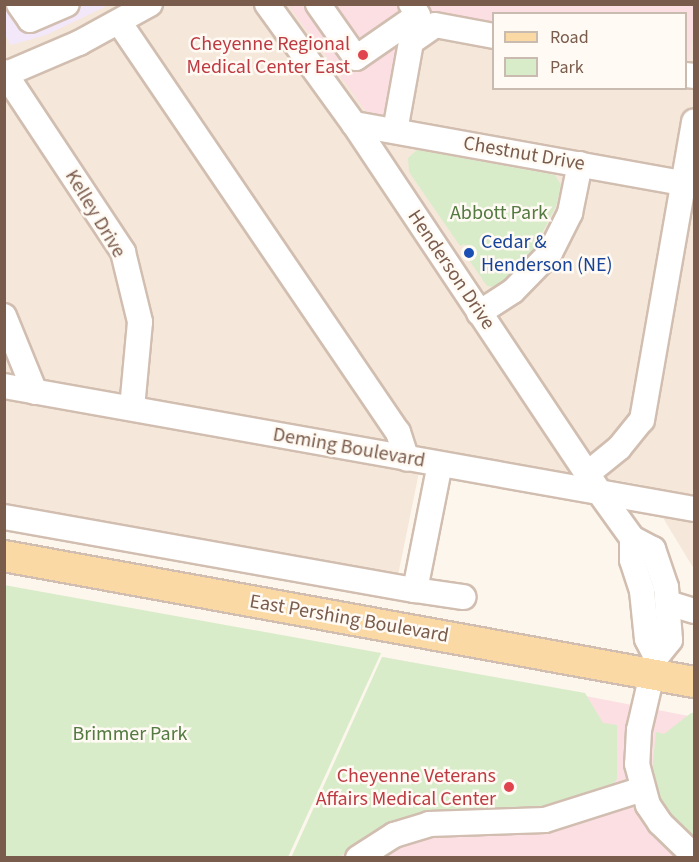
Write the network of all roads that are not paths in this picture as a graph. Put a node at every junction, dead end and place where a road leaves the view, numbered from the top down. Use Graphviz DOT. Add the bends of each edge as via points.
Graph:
graph roads {
  1 [pos="19,4"];
  2 [pos="67,4"];
  3 [pos="150,4"];
  4 [pos="267,4"];
  5 [pos="318,4"];
  6 [pos="123,14"];
  7 [pos="421,15"];
  8 [pos="492,35"];
  9 [pos="5,74"];
  10 [pos="694,122"];
  11 [pos="354,124"];
  12 [pos="394,131"];
  13 [pos="580,164"];
  14 [pos="690,184"];
  15 [pos="479,313"];
  16 [pos="4,316"];
  17 [pos="4,386"];
  18 [pos="35,392"];
  19 [pos="132,408"];
  20 [pos="407,459"];
  21 [pos="440,464"];
  22 [pos="593,483"];
  23 [pos="694,509"];
  24 [pos="4,517"];
  25 [pos="632,538"];
  26 [pos="4,556"];
  27 [pos="415,590"];
  28 [pos="463,597"];
  29 [pos="668,603"];
  30 [pos="694,611"];
  31 [pos="651,678"];
  32 [pos="694,682"];
  33 [pos="643,789"];
  34 [pos="694,856"];
  35 [pos="358,858"];
  1 -- 2 [label="street" via="30,20"];
  3 -- 6 [label="street"];
  4 -- 11 [label="street, Henderson Drive"];
  5 -- 7 [label="street" via="356,58"];
  6 -- 9 [label="street"];
  6 -- 20 [label="street" via="398,432"];
  7 -- 8 [label="street"];
  7 -- 12 [label="street" via="411,42"];
  9 -- 19 [label="street, Kelley Drive" via="123,252 140,322"];
  10 -- 14 [label="street"];
  11 -- 12 [label="street, Chestnut Drive"];
  11 -- 15 [label="street, Henderson Drive"];
  12 -- 13 [label="street, Chestnut Drive"];
  13 -- 14 [label="street, Chestnut Drive"];
  13 -- 15 [label="street" via="570,213 550,253 513,291"];
  14 -- 22 [label="street" via="642,420"];
  15 -- 22 [label="street, Henderson Drive"];
  16 -- 18 [label="street"];
  17 -- 18 [label="street, Deming Boulevard"];
  18 -- 19 [label="street, Deming Boulevard"];
  19 -- 20 [label="street, Deming Boulevard"];
  20 -- 21 [label="street, Deming Boulevard"];
  21 -- 22 [label="street, Deming Boulevard"];
  21 -- 27 [label="street"];
  22 -- 23 [label="street, Deming Boulevard"];
  22 -- 25 [label="street, Henderson Drive"];
  24 -- 27 [label="street"];
  25 -- 29 [label="street, Henderson Drive" via="653,549"];
  25 -- 31 [label="street"];
  26 -- 31 [label="main road, East Pershing Boulevard"];
  27 -- 28 [label="street"];
  29 -- 30 [label="street"];
  29 -- 31 [label="street, Henderson Drive" via="670,640"];
  31 -- 32 [label="main road, East Pershing Boulevard"];
  31 -- 33 [label="street" via="637,748"];
  33 -- 34 [label="street" via="660,823"];
  33 -- 35 [label="street" via="545,820 429,824 394,835"];
}
